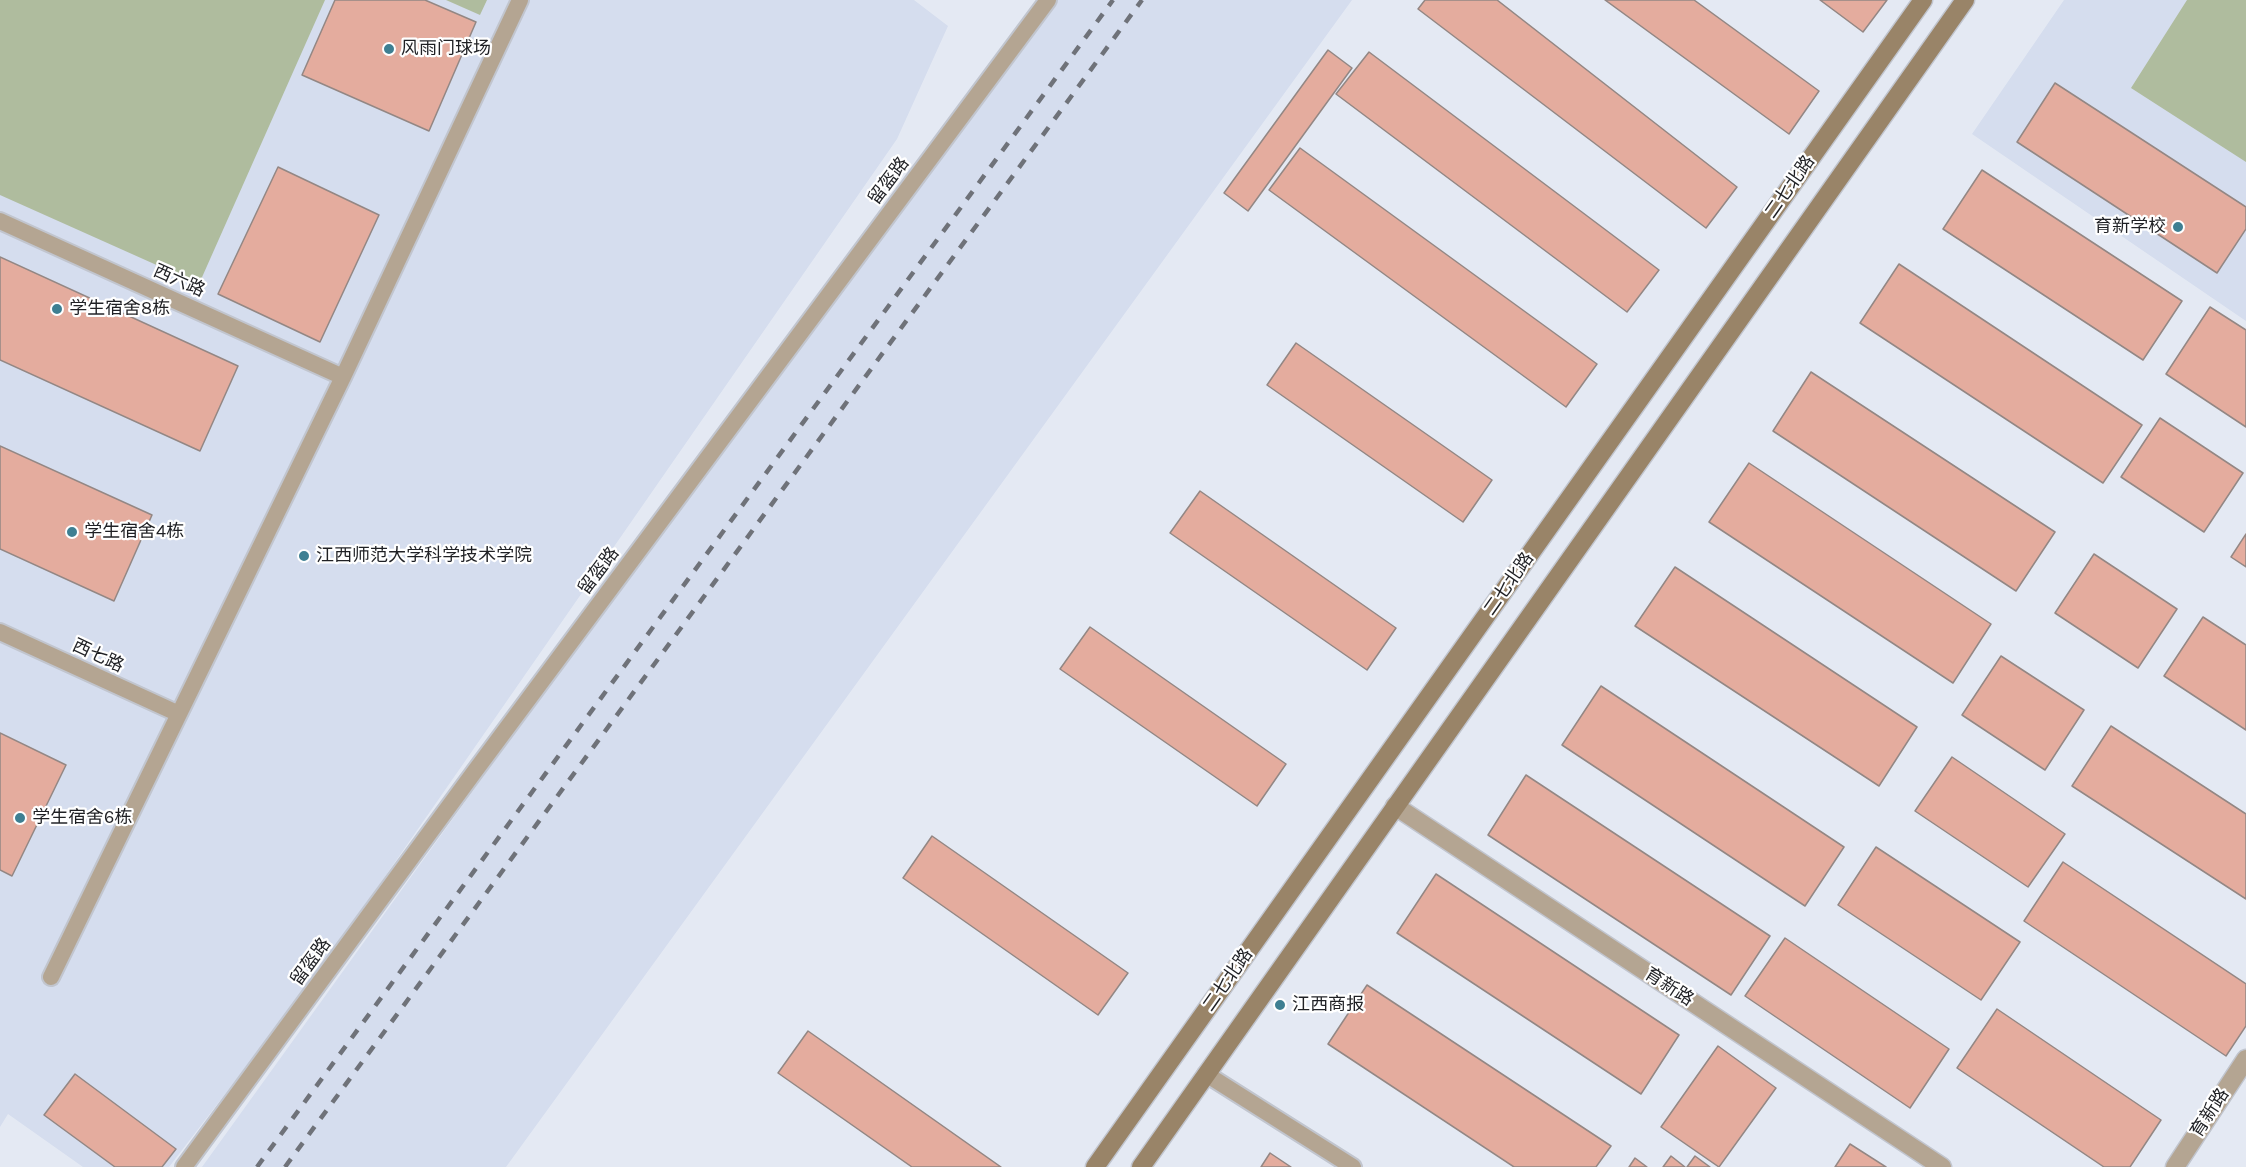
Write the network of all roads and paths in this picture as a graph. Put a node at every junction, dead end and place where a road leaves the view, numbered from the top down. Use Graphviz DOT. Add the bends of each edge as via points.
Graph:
graph roads {
  1 [pos="520,0"];
  2 [pos="1048,0"];
  3 [pos="1923,0"];
  4 [pos="1965,0"];
  5 [pos="0,221"];
  6 [pos="343,377"];
  7 [pos="0,632"];
  8 [pos="179,714"];
  9 [pos="1395,806"];
  10 [pos="51,977"];
  11 [pos="2246,1059"];
  12 [pos="1206,1074"];
  13 [pos="184,1167"];
  14 [pos="1095,1167"];
  15 [pos="1140,1167"];
  16 [pos="1353,1167"];
  17 [pos="1942,1167"];
  18 [pos="2175,1167"];
  1 -- 6 [label="lane"];
  2 -- 13 [label="lane, 留盔路"];
  3 -- 14 [label="main road, 二七北路"];
  4 -- 9 [label="main road, 二七北路"];
  5 -- 6 [label="lane, 西六路"];
  6 -- 8 [label="lane"];
  7 -- 8 [label="lane, 西七路"];
  8 -- 10 [label="lane"];
  9 -- 12 [label="main road, 二七北路"];
  9 -- 17 [label="street, 育新路"];
  11 -- 18 [label="street, 育新路"];
  12 -- 15 [label="main road, 二七北路"];
  12 -- 16 [label="lane"];
}
